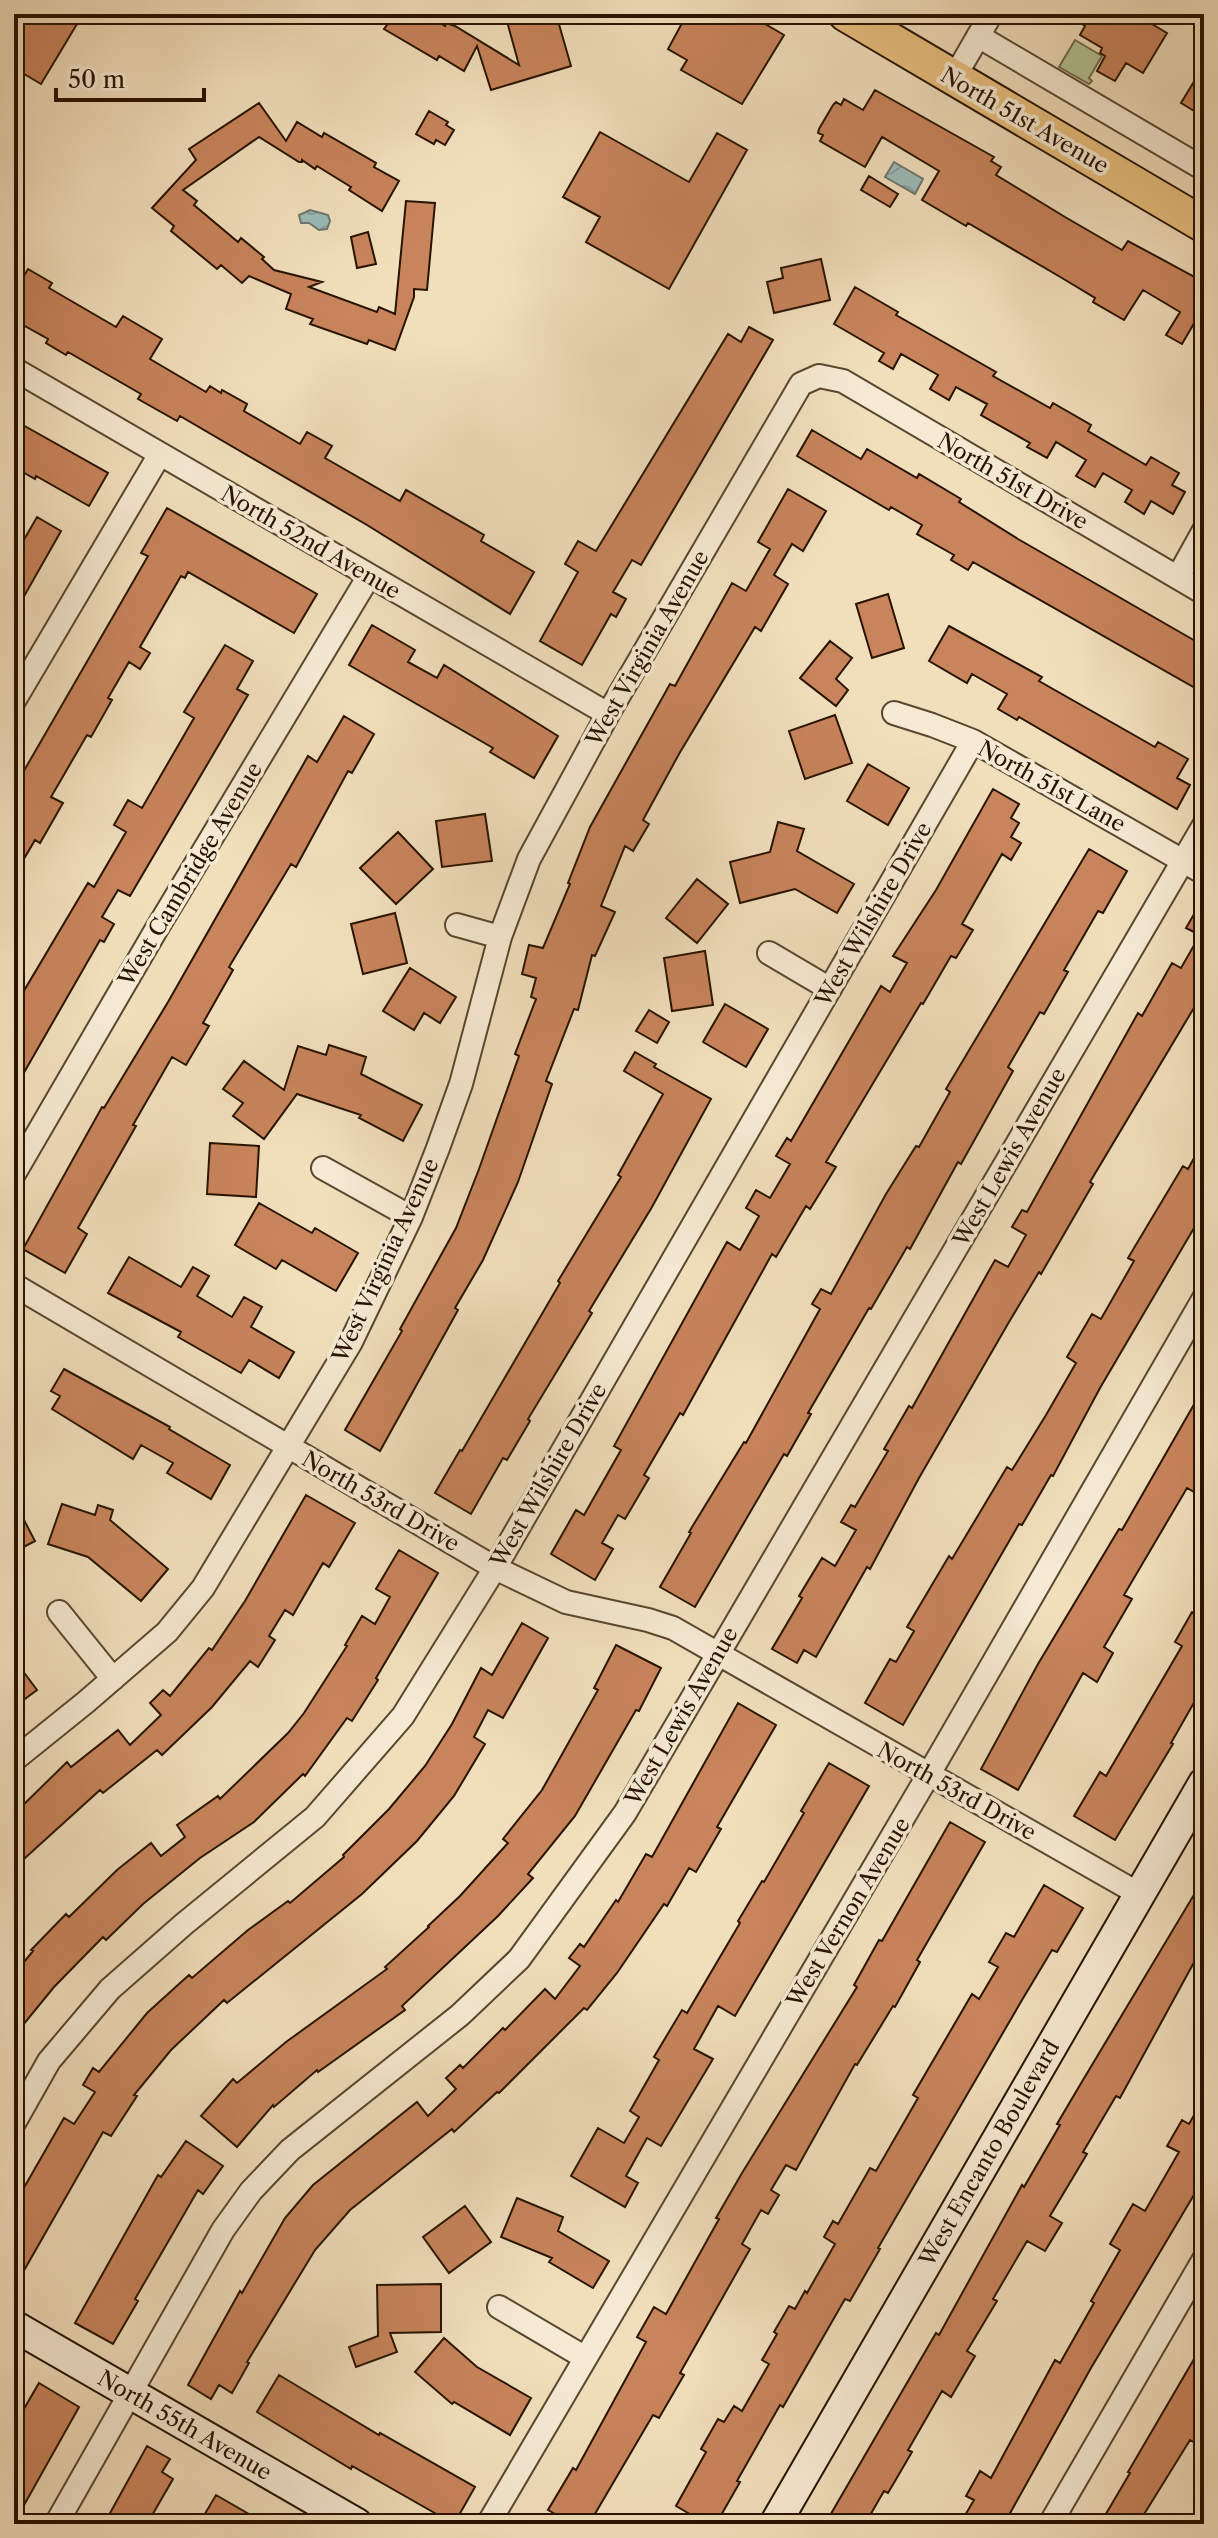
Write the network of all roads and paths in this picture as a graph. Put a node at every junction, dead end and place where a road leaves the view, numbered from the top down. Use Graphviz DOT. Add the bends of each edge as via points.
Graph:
graph roads {
  1 [pos="846,14"];
  2 [pos="991,14"];
  3 [pos="978,36"];
  4 [pos="954,78"];
  5 [pos="1204,169"];
  6 [pos="1204,225"];
  7 [pos="14,369"];
  8 [pos="819,376"];
  9 [pos="160,454"];
  10 [pos="1204,530"];
  11 [pos="369,576"];
  12 [pos="1178,577"];
  13 [pos="1204,593"];
  14 [pos="14,701"];
  15 [pos="894,713"];
  16 [pos="608,714"];
  17 [pos="973,741"];
  18 [pos="1204,825"];
  19 [pos="1183,860"];
  20 [pos="1204,873"];
  21 [pos="457,925"];
  22 [pos="500,937"];
  23 [pos="769,953"];
  24 [pos="830,989"];
  25 [pos="323,1168"];
  26 [pos="14,1174"];
  27 [pos="411,1217"];
  28 [pos="14,1285"];
  29 [pos="1204,1298"];
  30 [pos="288,1446"];
  31 [pos="495,1568"];
  32 [pos="59,1612"];
  33 [pos="717,1654"];
  34 [pos="113,1679"];
  35 [pos="14,1760"];
  36 [pos="929,1774"];
  37 [pos="1204,1783"];
  38 [pos="1139,1894"];
  39 [pos="14,2123"];
  40 [pos="1204,2259"];
  41 [pos="499,2307"];
  42 [pos="14,2326"];
  43 [pos="584,2357"];
  44 [pos="131,2394"];
  45 [pos="56,2524"];
  46 [pos="357,2524"];
  47 [pos="488,2524"];
  48 [pos="775,2524"];
  49 [pos="1050,2524"];
  1 -- 4 [label="main road, North 51st Avenue"];
  2 -- 3 [label="street"];
  3 -- 4 [label="street"];
  3 -- 5 [label="street"];
  4 -- 6 [label="main road, North 51st Avenue"];
  7 -- 9 [label="street, North 52nd Avenue"];
  8 -- 12 [label="street, North 51st Drive" via="843,381"];
  8 -- 16 [label="street, West Virginia Avenue" via="801,384 790,400"];
  9 -- 11 [label="street, North 52nd Avenue"];
  9 -- 14 [label="street"];
  10 -- 12 [label="street"];
  11 -- 16 [label="street, North 52nd Avenue"];
  11 -- 26 [label="street, West Cambridge Avenue"];
  12 -- 13 [label="street, North 51st Drive"];
  15 -- 17 [label="street, North 51st Lane"];
  16 -- 22 [label="street, West Virginia Avenue" via="529,859"];
  17 -- 19 [label="street, North 51st Lane"];
  17 -- 24 [label="street, West Wilshire Drive"];
  18 -- 19 [label="street, West Lewis Avenue"];
  19 -- 20 [label="street, North 51st Lane"];
  19 -- 33 [label="street, West Lewis Avenue"];
  21 -- 22 [label="street"];
  22 -- 27 [label="street, West Virginia Avenue" via="461,1084"];
  23 -- 24 [label="street"];
  24 -- 31 [label="street, West Wilshire Drive"];
  25 -- 27 [label="street"];
  27 -- 30 [label="street, West Virginia Avenue" via="351,1342"];
  28 -- 30 [label="street, North 53rd Drive"];
  29 -- 36 [label="street, West Vernon Avenue"];
  30 -- 31 [label="street, North 53rd Drive"];
  30 -- 34 [label="street, West Virginia Avenue" via="203,1588 167,1632"];
  31 -- 33 [label="street, North 53rd Drive" via="566,1602 673,1628"];
  31 -- 39 [label="street, West Wilshire Drive" via="403,1716 315,1817 110,1989 49,2061"];
  32 -- 34 [label="street"];
  33 -- 36 [label="street, North 53rd Drive"];
  33 -- 44 [label="street, West Lewis Avenue" via="625,1813 519,1959 460,2015 290,2150 251,2191 223,2230"];
  34 -- 35 [label="street, West Virginia Avenue"];
  36 -- 38 [label="street, North 53rd Drive"];
  36 -- 43 [label="street, West Vernon Avenue"];
  37 -- 38 [label="street, West Encanto Boulevard"];
  38 -- 48 [label="street, West Encanto Boulevard"];
  40 -- 49 [label="street"];
  41 -- 43 [label="street"];
  42 -- 44 [label="street, North 55th Avenue"];
  43 -- 47 [label="street, West Vernon Avenue"];
  44 -- 45 [label="street, West Lewis Avenue"];
  44 -- 46 [label="street, North 55th Avenue"];
}
